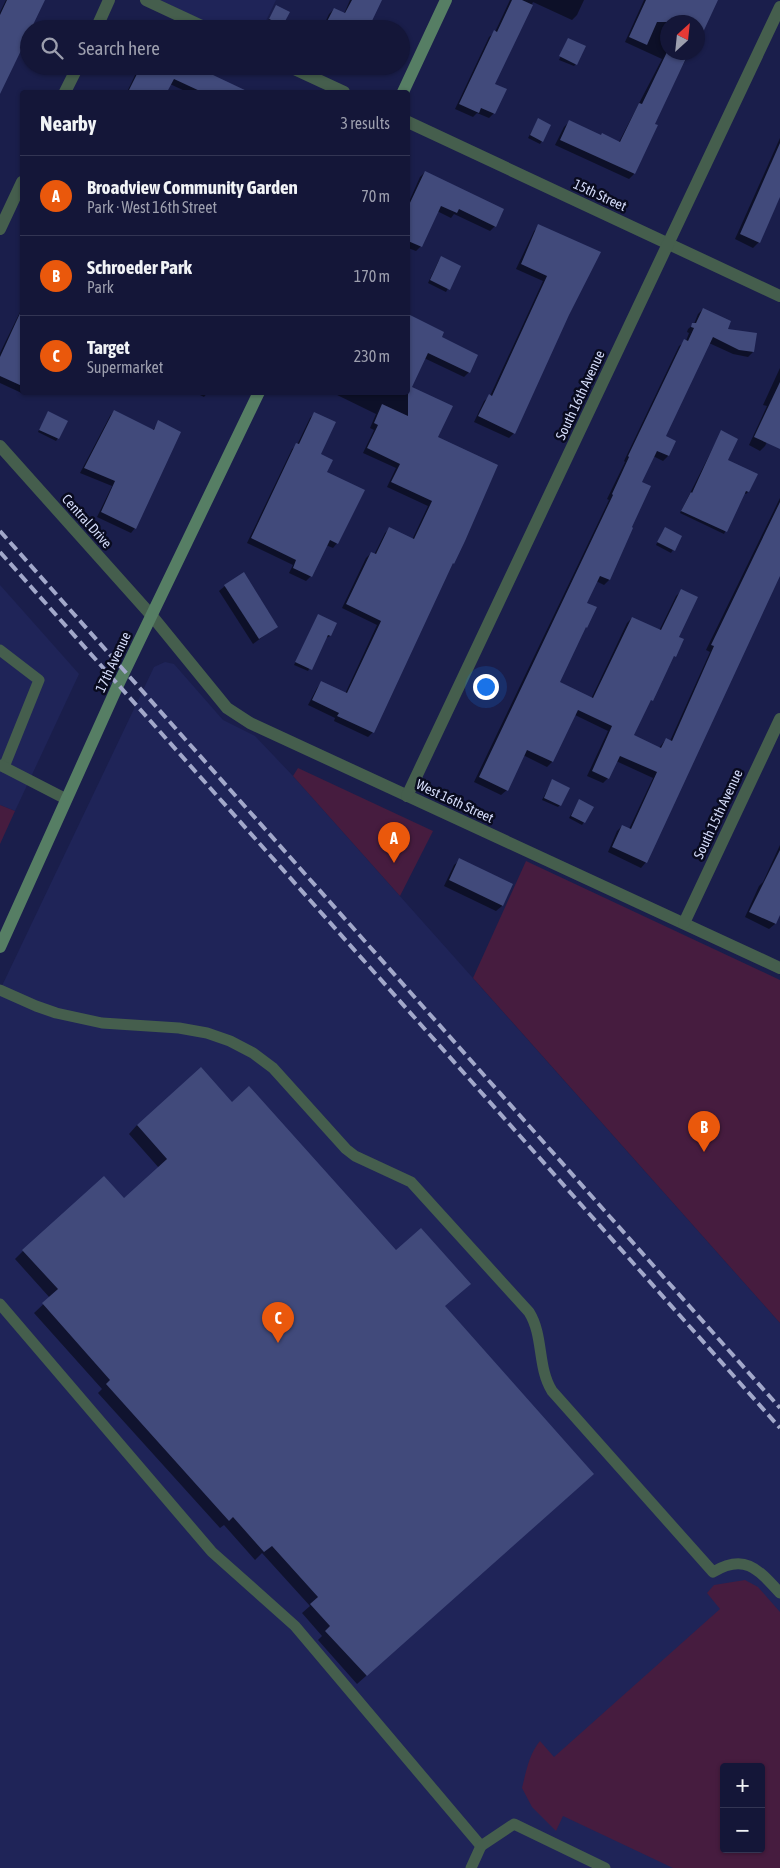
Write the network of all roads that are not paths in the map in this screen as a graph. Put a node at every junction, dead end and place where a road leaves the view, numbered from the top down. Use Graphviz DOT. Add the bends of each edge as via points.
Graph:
graph roads {
  1 [pos="109,0"];
  2 [pos="146,0"];
  3 [pos="446,0"];
  4 [pos="780,7"];
  5 [pos="100,20"];
  6 [pos="189,20"];
  7 [pos="74,75"];
  8 [pos="307,75"];
  9 [pos="66,90"];
  10 [pos="340,90"];
  11 [pos="404,90"];
  12 [pos="410,123"];
  13 [pos="20,186"];
  14 [pos="0,229"];
  15 [pos="668,244"];
  16 [pos="780,296"];
  17 [pos="258,395"];
  18 [pos="0,446"];
  19 [pos="152,616"];
  20 [pos="0,650"];
  21 [pos="780,718"];
  22 [pos="2,766"];
  23 [pos="407,796"];
  24 [pos="66,799"];
  25 [pos="684,923"];
  26 [pos="0,947"];
  27 [pos="780,968"];
  28 [pos="0,990"];
  29 [pos="0,1304"];
  30 [pos="780,1593"];
  31 [pos="481,1846"];
  32 [pos="471,1868"];
  33 [pos="605,1868"];
  1 -- 5 [label="street"];
  2 -- 6 [label="street"];
  3 -- 11 [label="street"];
  4 -- 15 [label="street, South 16th Avenue"];
  7 -- 9 [label="street"];
  8 -- 10 [label="street"];
  12 -- 15 [label="street, 15th Street"];
  13 -- 14 [label="street"];
  15 -- 16 [label="street, 15th Street"];
  15 -- 23 [label="street, South 16th Avenue"];
  17 -- 19 [label="street, 17th Avenue"];
  18 -- 19 [label="street, Central Drive"];
  19 -- 23 [label="street, West 16th Street" via="227,708 250,723"];
  19 -- 24 [label="street, 17th Avenue"];
  20 -- 22 [label="lane" via="39,680"];
  21 -- 25 [label="street, South 15th Avenue"];
  22 -- 24 [label="lane"];
  23 -- 25 [label="street, West 16th Street"];
  24 -- 26 [label="street, 17th Avenue"];
  25 -- 27 [label="street, West 16th Street"];
  28 -- 30 [label="lane" via="56,1013 102,1023 206,1033 230,1041 273,1068 346,1148 411,1182 529,1312 538,1332 544,1374 552,1391 713,1572 724,1565 750,1566 762,1573"];
  29 -- 31 [label="lane" via="212,1552 295,1626"];
  31 -- 32 [label="lane"];
  31 -- 33 [label="lane" via="514,1824"];
}
